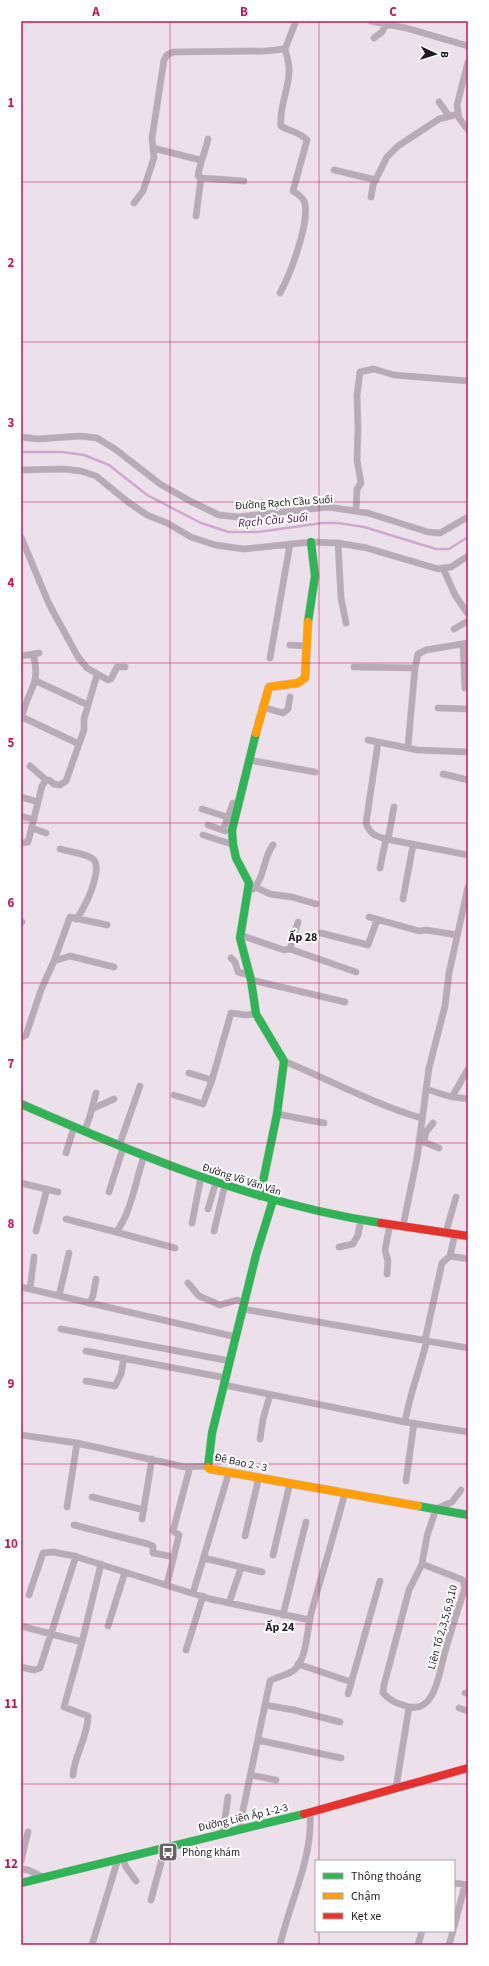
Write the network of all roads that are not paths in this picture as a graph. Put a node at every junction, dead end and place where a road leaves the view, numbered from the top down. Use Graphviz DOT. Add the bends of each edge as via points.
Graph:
graph roads {
  1 [pos="296,21"];
  2 [pos="374,21"];
  3 [pos="386,24"];
  4 [pos="374,38"];
  5 [pos="468,46"];
  6 [pos="285,49"];
  7 [pos="468,62"];
  8 [pos="439,102"];
  9 [pos="458,114"];
  10 [pos="449,116"];
  11 [pos="468,130"];
  12 [pos="208,139"];
  13 [pos="153,148"];
  14 [pos="200,160"];
  15 [pos="334,170"];
  16 [pos="201,178"];
  17 [pos="376,180"];
  18 [pos="244,181"];
  19 [pos="371,197"];
  20 [pos="134,203"];
  21 [pos="196,216"];
  22 [pos="280,293"];
  23 [pos="468,381"];
  24 [pos="21,437"];
  25 [pos="21,470"];
  26 [pos="356,511"];
  27 [pos="468,517"];
  28 [pos="21,537"];
  29 [pos="311,542"];
  30 [pos="338,543"];
  31 [pos="290,544"];
  32 [pos="468,556"];
  33 [pos="443,568"];
  34 [pos="468,614"];
  35 [pos="468,621"];
  36 [pos="346,623"];
  37 [pos="454,629"];
  38 [pos="466,644"];
  39 [pos="290,645"];
  40 [pos="306,646"];
  41 [pos="21,656"];
  42 [pos="270,658"];
  43 [pos="125,667"];
  44 [pos="354,667"];
  45 [pos="415,668"];
  46 [pos="97,675"];
  47 [pos="36,681"];
  48 [pos="465,688"];
  49 [pos="290,697"];
  50 [pos="88,705"];
  51 [pos="262,707"];
  52 [pos="438,708"];
  53 [pos="468,709"];
  54 [pos="368,740"];
  55 [pos="378,743"];
  56 [pos="79,744"];
  57 [pos="408,746"];
  58 [pos="468,752"];
  59 [pos="249,760"];
  60 [pos="30,766"];
  61 [pos="315,772"];
  62 [pos="443,774"];
  63 [pos="46,780"];
  64 [pos="468,780"];
  65 [pos="21,797"];
  66 [pos="38,802"];
  67 [pos="233,803"];
  68 [pos="394,806"];
  69 [pos="202,809"];
  70 [pos="21,816"];
  71 [pos="228,817"];
  72 [pos="34,820"];
  73 [pos="208,825"];
  74 [pos="32,828"];
  75 [pos="223,830"];
  76 [pos="46,833"];
  77 [pos="203,834"];
  78 [pos="232,834"];
  79 [pos="387,839"];
  80 [pos="21,842"];
  81 [pos="231,844"];
  82 [pos="413,844"];
  83 [pos="273,845"];
  84 [pos="60,849"];
  85 [pos="468,854"];
  86 [pos="380,868"];
  87 [pos="255,887"];
  88 [pos="468,887"];
  89 [pos="249,893"];
  90 [pos="404,900"];
  91 [pos="316,904"];
  92 [pos="369,917"];
  93 [pos="76,919"];
  94 [pos="461,919"];
  95 [pos="377,920"];
  96 [pos="468,921"];
  97 [pos="298,922"];
  98 [pos="107,925"];
  99 [pos="321,933"];
  100 [pos="240,935"];
  101 [pos="457,935"];
  102 [pos="290,949"];
  103 [pos="231,958"];
  104 [pos="54,961"];
  105 [pos="114,967"];
  106 [pos="356,972"];
  107 [pos="250,977"];
  108 [pos="345,1002"];
  109 [pos="256,1014"];
  110 [pos="21,1038"];
  111 [pos="284,1061"];
  112 [pos="468,1069"];
  113 [pos="189,1073"];
  114 [pos="212,1080"];
  115 [pos="140,1086"];
  116 [pos="426,1089"];
  117 [pos="96,1093"];
  118 [pos="174,1095"];
  119 [pos="452,1097"];
  120 [pos="114,1099"];
  121 [pos="468,1099"];
  122 [pos="21,1104"];
  123 [pos="92,1109"];
  124 [pos="277,1114"];
  125 [pos="421,1118"];
  126 [pos="324,1123"];
  127 [pos="433,1123"];
  128 [pos="74,1127"];
  129 [pos="84,1132"];
  130 [pos="422,1141"];
  131 [pos="121,1147"];
  132 [pos="439,1148"];
  133 [pos="66,1153"];
  134 [pos="144,1156"];
  135 [pos="201,1177"];
  136 [pos="216,1182"];
  137 [pos="21,1183"];
  138 [pos="225,1185"];
  139 [pos="47,1190"];
  140 [pos="58,1192"];
  141 [pos="108,1192"];
  142 [pos="260,1196"];
  143 [pos="456,1197"];
  144 [pos="273,1200"];
  145 [pos="208,1209"];
  146 [pos="66,1219"];
  147 [pos="361,1219"];
  148 [pos="192,1223"];
  149 [pos="390,1224"];
  150 [pos="403,1226"];
  151 [pos="36,1231"];
  152 [pos="214,1231"];
  153 [pos="116,1232"];
  154 [pos="446,1232"];
  155 [pos="456,1234"];
  156 [pos="468,1236"];
  157 [pos="340,1247"];
  158 [pos="175,1248"];
  159 [pos="69,1253"];
  160 [pos="450,1256"];
  161 [pos="34,1258"];
  162 [pos="468,1259"];
  163 [pos="387,1274"];
  164 [pos="96,1279"];
  165 [pos="188,1283"];
  166 [pos="21,1287"];
  167 [pos="30,1289"];
  168 [pos="59,1296"];
  169 [pos="89,1303"];
  170 [pos="244,1306"];
  171 [pos="61,1329"];
  172 [pos="236,1336"];
  173 [pos="426,1340"];
  174 [pos="468,1348"];
  175 [pos="86,1351"];
  176 [pos="124,1358"];
  177 [pos="230,1361"];
  178 [pos="86,1381"];
  179 [pos="225,1382"];
  180 [pos="270,1395"];
  181 [pos="405,1422"];
  182 [pos="414,1423"];
  183 [pos="468,1432"];
  184 [pos="21,1435"];
  185 [pos="260,1439"];
  186 [pos="77,1443"];
  187 [pos="152,1459"];
  188 [pos="207,1466"];
  189 [pos="190,1467"];
  190 [pos="229,1472"];
  191 [pos="259,1477"];
  192 [pos="406,1481"];
  193 [pos="290,1483"];
  194 [pos="461,1490"];
  195 [pos="345,1492"];
  196 [pos="92,1497"];
  197 [pos="67,1507"];
  198 [pos="436,1509"];
  199 [pos="144,1510"];
  200 [pos="468,1515"];
  201 [pos="142,1519"];
  202 [pos="306,1522"];
  203 [pos="74,1525"];
  204 [pos="245,1536"];
  205 [pos="273,1555"];
  206 [pos="76,1556"];
  207 [pos="174,1557"];
  208 [pos="204,1558"];
  209 [pos="101,1564"];
  210 [pos="422,1564"];
  211 [pos="241,1568"];
  212 [pos="125,1572"];
  213 [pos="262,1572"];
  214 [pos="380,1581"];
  215 [pos="167,1584"];
  216 [pos="193,1593"];
  217 [pos="29,1595"];
  218 [pos="203,1596"];
  219 [pos="229,1603"];
  220 [pos="283,1615"];
  221 [pos="310,1620"];
  222 [pos="21,1626"];
  223 [pos="108,1626"];
  224 [pos="51,1634"];
  225 [pos="82,1642"];
  226 [pos="186,1650"];
  227 [pos="298,1664"];
  228 [pos="21,1667"];
  229 [pos="352,1682"];
  230 [pos="348,1694"];
  231 [pos="265,1705"];
  232 [pos="409,1707"];
  233 [pos="459,1708"];
  234 [pos="468,1711"];
  235 [pos="340,1722"];
  236 [pos="258,1740"];
  237 [pos="341,1758"];
  238 [pos="468,1768"];
  239 [pos="73,1775"];
  240 [pos="250,1775"];
  241 [pos="276,1780"];
  242 [pos="396,1788"];
  243 [pos="228,1797"];
  244 [pos="310,1813"];
  245 [pos="239,1829"];
  246 [pos="28,1832"];
  247 [pos="222,1833"];
  248 [pos="165,1848"];
  249 [pos="120,1859"];
  250 [pos="21,1861"];
  251 [pos="21,1869"];
  252 [pos="43,1877"];
  253 [pos="136,1881"];
  254 [pos="21,1883"];
  255 [pos="455,1883"];
  256 [pos="466,1885"];
  257 [pos="151,1900"];
  258 [pos="455,1924"];
  259 [pos="422,1932"];
  260 [pos="453,1932"];
  261 [pos="92,1945"];
  262 [pos="280,1945"];
  263 [pos="418,1945"];
  264 [pos="449,1945"];
  1 -- 6 [label="street"];
  2 -- 3 [label="street"];
  3 -- 4 [label="street" via="382,32"];
  3 -- 5 [label="street"];
  6 -- 13 [label="street" via="173,52 168,55 162,69 152,138"];
  6 -- 22 [label="street" via="290,73 280,115 280,126 301,133 307,140 293,191 305,204 304,226"];
  7 -- 9 [label="street" via="457,105"];
  8 -- 10 [label="street"];
  9 -- 10 [label="street"];
  9 -- 11 [label="street" via="458,118"];
  10 -- 17 [label="street" via="439,119 398,146 387,157"];
  12 -- 14 [label="street" via="205,153"];
  13 -- 14 [label="street"];
  13 -- 20 [label="street" via="154,158 143,191"];
  14 -- 16 [label="street" via="198,176"];
  15 -- 17 [label="street"];
  16 -- 18 [label="street"];
  16 -- 21 [label="street"];
  17 -- 19 [label="street"];
  23 -- 26 [label="street" via="394,375 374,369 360,372 357,395 357,460 361,483 357,490"];
  24 -- 26 [label="street, Đường Rạch Cầu Suối" via="97,438 160,484 219,515 238,517 328,507"];
  25 -- 31 [label="street" via="64,469 96,476 148,515 215,545 244,549"];
  26 -- 27 [label="street, Đường Rạch Cầu Suối" via="428,532 440,533"];
  28 -- 46 [label="street" via="49,604 78,657"];
  29 -- 30 [label="street"];
  29 -- 31 [label="street"];
  29 -- 40 [label="street" via="315,588"];
  30 -- 33 [label="street" via="367,548 438,569"];
  30 -- 36 [label="street" via="341,598"];
  31 -- 42 [label="street"];
  32 -- 33 [label="street" via="451,567"];
  33 -- 34 [label="street" via="455,595"];
  35 -- 37 [label="street"];
  38 -- 45 [label="street" via="426,650 418,654"];
  38 -- 48 [label="street"];
  39 -- 40 [label="street"];
  40 -- 51 [label="street" via="303,681 270,687"];
  41 -- 47 [label="street" via="36,653"];
  43 -- 46 [label="street" via="117,667 110,680"];
  44 -- 45 [label="street"];
  45 -- 57 [label="street"];
  46 -- 50 [label="street"];
  47 -- 50 [label="street"];
  47 -- 56 [label="street" via="22,715 23,719"];
  49 -- 51 [label="street" via="288,709 283,713"];
  50 -- 56 [label="street"];
  51 -- 59 [label="street"];
  52 -- 53 [label="street"];
  54 -- 55 [label="street"];
  55 -- 57 [label="street"];
  55 -- 79 [label="street" via="366,823 373,835"];
  56 -- 63 [label="street" via="66,781 60,785"];
  57 -- 58 [label="street" via="418,750"];
  59 -- 61 [label="street"];
  59 -- 78 [label="street"];
  60 -- 63 [label="street"];
  62 -- 64 [label="street"];
  63 -- 66 [label="street"];
  65 -- 66 [label="street"];
  66 -- 72 [label="street"];
  67 -- 71 [label="street"];
  68 -- 79 [label="street"];
  69 -- 71 [label="street"];
  70 -- 72 [label="street"];
  71 -- 75 [label="street"];
  72 -- 74 [label="street"];
  73 -- 75 [label="street"];
  74 -- 76 [label="street"];
  74 -- 80 [label="street" via="28,842"];
  75 -- 78 [label="street"];
  77 -- 81 [label="street"];
  78 -- 81 [label="street"];
  79 -- 82 [label="street"];
  79 -- 86 [label="street"];
  81 -- 89 [label="street" via="242,873 249,883"];
  82 -- 85 [label="street"];
  82 -- 90 [label="street"];
  83 -- 87 [label="street" via="268,851"];
  84 -- 93 [label="street" via="86,856 94,860 98,866"];
  87 -- 89 [label="street"];
  87 -- 91 [label="street" via="270,894"];
  88 -- 94 [label="street"];
  89 -- 100 [label="street"];
  92 -- 95 [label="street"];
  93 -- 98 [label="street"];
  93 -- 104 [label="street" via="70,917"];
  94 -- 96 [label="street"];
  94 -- 101 [label="street"];
  95 -- 99 [label="street" via="368,945"];
  95 -- 101 [label="street" via="419,931"];
  97 -- 102 [label="street"];
  100 -- 102 [label="street" via="284,950"];
  100 -- 107 [label="street"];
  101 -- 116 [label="street" via="445,1006"];
  102 -- 106 [label="street"];
  103 -- 107 [label="street" via="236,962 238,972"];
  104 -- 105 [label="street" via="70,956"];
  104 -- 110 [label="street" via="26,1035"];
  107 -- 108 [label="street"];
  107 -- 109 [label="street"];
  109 -- 111 [label="street"];
  109 -- 114 [label="street" via="231,1013"];
  111 -- 124 [label="street"];
  111 -- 125 [label="street" via="370,1100"];
  112 -- 119 [label="street"];
  113 -- 114 [label="street"];
  114 -- 118 [label="street" via="203,1104"];
  115 -- 131 [label="street"];
  116 -- 119 [label="street"];
  116 -- 125 [label="street"];
  117 -- 123 [label="street"];
  119 -- 121 [label="street"];
  120 -- 123 [label="street"];
  122 -- 128 [label="street, Đường Võ Văn Vân"];
  123 -- 129 [label="street"];
  124 -- 126 [label="street"];
  124 -- 142 [label="street"];
  125 -- 130 [label="street"];
  127 -- 130 [label="street"];
  128 -- 129 [label="street, Đường Võ Văn Vân"];
  128 -- 133 [label="street"];
  129 -- 131 [label="street, Đường Võ Văn Vân"];
  130 -- 132 [label="street"];
  130 -- 150 [label="street"];
  131 -- 134 [label="street, Đường Võ Văn Vân"];
  131 -- 141 [label="street"];
  134 -- 135 [label="street, Đường Võ Văn Vân"];
  134 -- 153 [label="street" via="127,1211"];
  135 -- 136 [label="street, Đường Võ Văn Vân"];
  135 -- 148 [label="street"];
  136 -- 138 [label="street, Đường Võ Văn Vân"];
  136 -- 145 [label="street"];
  137 -- 139 [label="street"];
  138 -- 142 [label="street, Đường Võ Văn Vân"];
  138 -- 152 [label="street"];
  139 -- 140 [label="street"];
  139 -- 151 [label="street"];
  142 -- 144 [label="street, Đường Võ Văn Vân"];
  143 -- 154 [label="street"];
  144 -- 147 [label="street, Đường Võ Văn Vân" via="314,1211"];
  144 -- 170 [label="street, Đê Bao 2 - 3"];
  146 -- 153 [label="street"];
  147 -- 149 [label="street, Đường Võ Văn Vân"];
  147 -- 157 [label="street" via="358,1235 353,1244"];
  149 -- 150 [label="street, Đường Võ Văn Vân"];
  149 -- 163 [label="street" via="385,1250 388,1261"];
  150 -- 154 [label="street, Đường Võ Văn Vân"];
  153 -- 158 [label="street"];
  154 -- 155 [label="street, Đường Võ Văn Vân"];
  155 -- 156 [label="street, Đường Võ Văn Vân"];
  155 -- 160 [label="street"];
  159 -- 168 [label="street"];
  160 -- 162 [label="street"];
  160 -- 173 [label="street" via="442,1262"];
  161 -- 167 [label="street"];
  164 -- 169 [label="street"];
  165 -- 170 [label="street" via="199,1296 220,1305 237,1300"];
  166 -- 167 [label="street"];
  167 -- 168 [label="street"];
  168 -- 169 [label="street"];
  169 -- 172 [label="street"];
  170 -- 172 [label="street, Đê Bao 2 - 3"];
  170 -- 173 [label="street"];
  171 -- 177 [label="street"];
  172 -- 177 [label="street, Đê Bao 2 - 3"];
  173 -- 174 [label="street"];
  173 -- 181 [label="street"];
  175 -- 176 [label="street"];
  176 -- 178 [label="street" via="121,1374 115,1386"];
  176 -- 179 [label="street"];
  177 -- 179 [label="street, Đê Bao 2 - 3"];
  179 -- 180 [label="street"];
  179 -- 188 [label="street, Đê Bao 2 - 3" via="212,1433"];
  180 -- 181 [label="street"];
  180 -- 185 [label="street"];
  181 -- 182 [label="street"];
  182 -- 183 [label="street"];
  182 -- 192 [label="street"];
  184 -- 186 [label="street"];
  186 -- 187 [label="street"];
  186 -- 197 [label="street"];
  187 -- 189 [label="street"];
  187 -- 199 [label="street"];
  188 -- 189 [label="street"];
  188 -- 190 [label="street, Đê Bao 2 - 3" via="210,1469"];
  189 -- 207 [label="street" via="173,1531 179,1535"];
  190 -- 191 [label="street, Đê Bao 2 - 3"];
  190 -- 208 [label="street"];
  191 -- 193 [label="street, Đê Bao 2 - 3"];
  191 -- 204 [label="street"];
  193 -- 195 [label="street, Đê Bao 2 - 3"];
  193 -- 205 [label="street"];
  194 -- 198 [label="street" via="452,1502"];
  195 -- 198 [label="street, Đê Bao 2 - 3"];
  195 -- 221 [label="street"];
  196 -- 199 [label="street"];
  198 -- 200 [label="street, Đê Bao 2 - 3"];
  198 -- 210 [label="street" via="427,1536"];
  199 -- 201 [label="street"];
  202 -- 220 [label="street"];
  203 -- 207 [label="street" via="129,1538 153,1546 153,1553"];
  206 -- 209 [label="street"];
  206 -- 217 [label="street" via="43,1553"];
  206 -- 224 [label="street"];
  207 -- 215 [label="street"];
  208 -- 211 [label="street"];
  208 -- 216 [label="street"];
  209 -- 212 [label="street"];
  209 -- 225 [label="street"];
  210 -- 232 [label="street" via="409,1590 382,1693 390,1701"];
  210 -- 232 [label="street, Liên Tổ 2,3,5,6,9,10" via="463,1580 465,1588 444,1654 437,1686 428,1702 418,1708"];
  211 -- 213 [label="street"];
  211 -- 219 [label="street"];
  212 -- 215 [label="street"];
  212 -- 223 [label="street"];
  214 -- 229 [label="street"];
  215 -- 216 [label="street"];
  216 -- 218 [label="street"];
  218 -- 219 [label="street"];
  218 -- 226 [label="street"];
  219 -- 220 [label="street"];
  220 -- 221 [label="street"];
  221 -- 227 [label="street"];
  222 -- 224 [label="street"];
  224 -- 225 [label="street"];
  224 -- 228 [label="street" via="40,1668 34,1670"];
  225 -- 239 [label="street" via="64,1707 88,1716"];
  227 -- 229 [label="street"];
  227 -- 231 [label="street" via="289,1674 277,1676 270,1681"];
  229 -- 230 [label="street"];
  231 -- 235 [label="street"];
  231 -- 236 [label="street"];
  232 -- 242 [label="street"];
  233 -- 234 [label="street"];
  236 -- 237 [label="street"];
  236 -- 240 [label="street"];
  238 -- 242 [label="street, Đường Liên Ấp 1-2-3"];
  240 -- 241 [label="street"];
  240 -- 245 [label="street"];
  242 -- 244 [label="street, Đường Liên Ấp 1-2-3"];
  243 -- 247 [label="street"];
  244 -- 245 [label="street, Đường Liên Ấp 1-2-3"];
  244 -- 262 [label="street" via="311,1830 303,1868"];
  245 -- 247 [label="street, Đường Liên Ấp 1-2-3"];
  246 -- 250 [label="street"];
  247 -- 248 [label="street, Đường Liên Ấp 1-2-3"];
  248 -- 249 [label="street, Đường Liên Ấp 1-2-3"];
  248 -- 257 [label="street"];
  249 -- 252 [label="street, Đường Liên Ấp 1-2-3"];
  249 -- 253 [label="street"];
  249 -- 261 [label="street"];
  251 -- 252 [label="street"];
  252 -- 254 [label="street, Đường Liên Ấp 1-2-3"];
  255 -- 256 [label="street"];
  256 -- 258 [label="street"];
  259 -- 263 [label="street"];
  260 -- 264 [label="street"];
}
